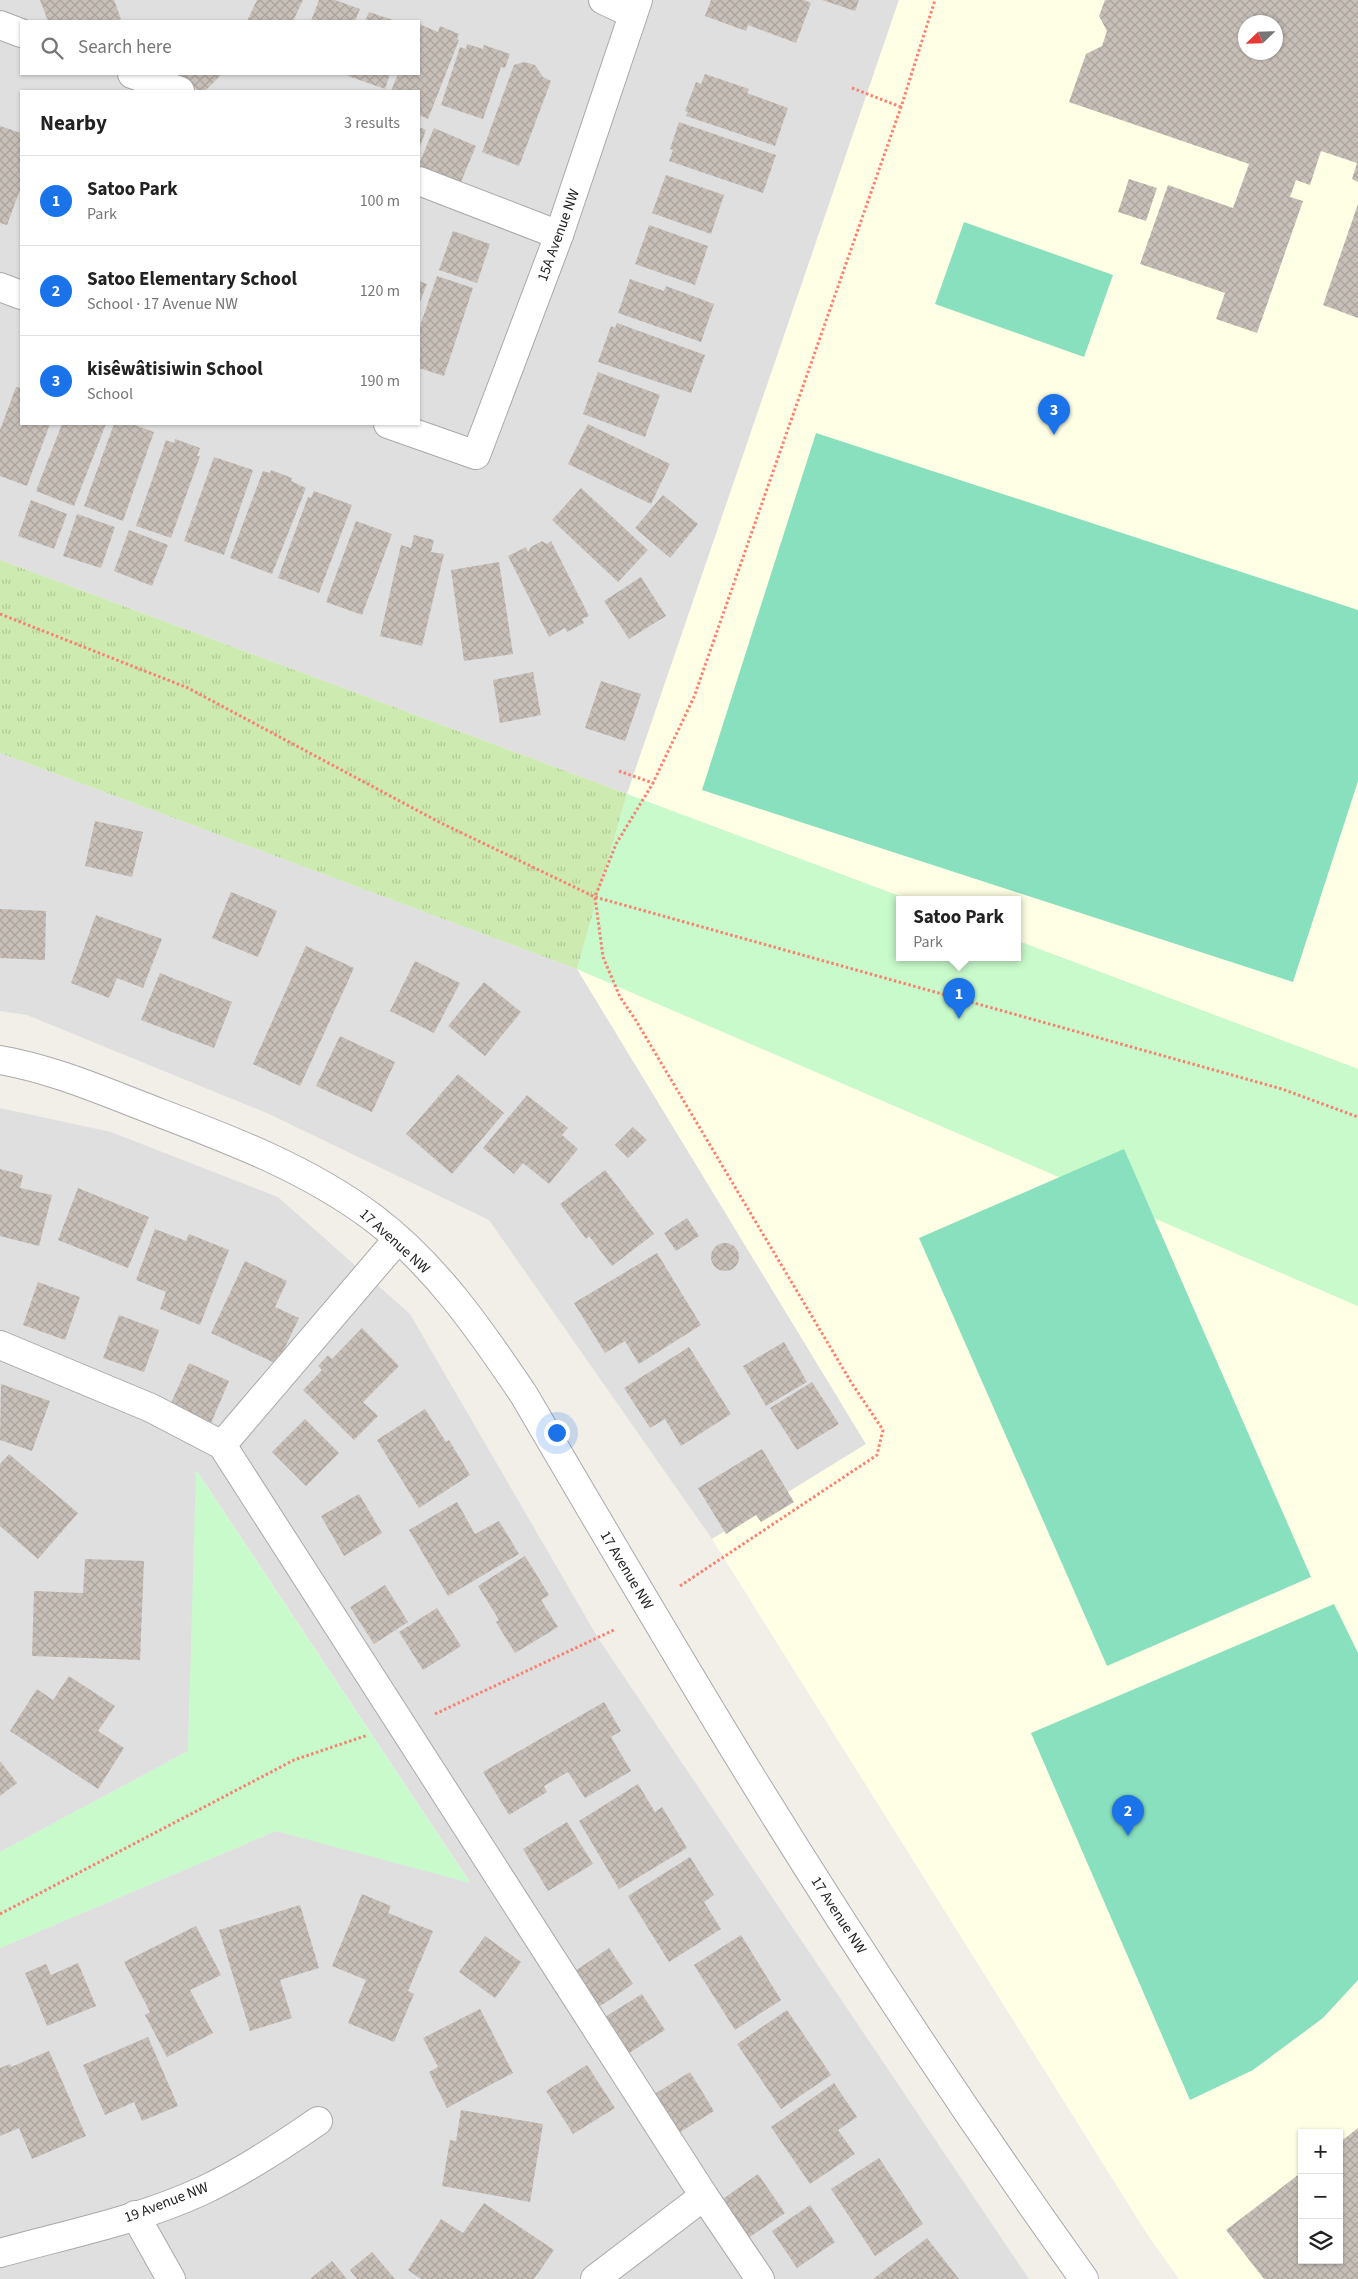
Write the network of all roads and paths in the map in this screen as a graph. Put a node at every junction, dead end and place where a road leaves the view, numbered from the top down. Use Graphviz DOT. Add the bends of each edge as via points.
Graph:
graph roads {
  1 [pos="603,0"];
  2 [pos="935,0"];
  3 [pos="635,7"];
  4 [pos="0,25"];
  5 [pos="20,33"];
  6 [pos="135,75"];
  7 [pos="852,88"];
  8 [pos="177,90"];
  9 [pos="901,107"];
  10 [pos="420,181"];
  11 [pos="559,235"];
  12 [pos="0,287"];
  13 [pos="20,295"];
  14 [pos="391,425"];
  15 [pos="0,614"];
  16 [pos="619,770"];
  17 [pos="653,784"];
  18 [pos="595,898"];
  19 [pos="0,1060"];
  20 [pos="1358,1117"];
  21 [pos="397,1240"];
  22 [pos="0,1345"];
  23 [pos="222,1445"];
  24 [pos="680,1586"];
  25 [pos="616,1629"];
  26 [pos="404,1728"];
  27 [pos="0,1914"];
  28 [pos="318,2121"];
  29 [pos="704,2196"];
  30 [pos="135,2216"];
  31 [pos="0,2253"];
  32 [pos="171,2279"];
  33 [pos="595,2279"];
  34 [pos="760,2279"];
  35 [pos="1084,2279"];
  1 -- 3 [label="street, 15A Avenue NW"];
  2 -- 9 [label="path"];
  3 -- 11 [label="street, 15A Avenue NW"];
  4 -- 5 [label="street"];
  6 -- 8 [label="street"];
  7 -- 9 [label="path"];
  9 -- 17 [label="path" via="694,697"];
  10 -- 11 [label="street"];
  11 -- 14 [label="street, 15A Avenue NW" via="476,454"];
  12 -- 13 [label="street"];
  15 -- 18 [label="path" via="188,688 440,822"];
  16 -- 17 [label="path"];
  17 -- 18 [label="path" via="616,844"];
  18 -- 20 [label="path" via="1273,1087"];
  18 -- 24 [label="path" via="602,957 620,997 883,1430 877,1455"];
  19 -- 21 [label="street, 17 Avenue NW" via="92,1087 236,1142 336,1192"];
  21 -- 23 [label="street"];
  21 -- 35 [label="street, 17 Avenue NW" via="447,1290 488,1341 524,1395 732,1745 829,1900 1014,2181"];
  22 -- 23 [label="street" via="151,1408"];
  23 -- 26 [label="street"];
  25 -- 26 [label="path"];
  26 -- 27 [label="path" via="371,1734 294,1760"];
  26 -- 29 [label="street"];
  28 -- 30 [label="street, 19 Avenue NW" via="276,2151 204,2190"];
  29 -- 33 [label="street"];
  29 -- 34 [label="street"];
  30 -- 31 [label="street, 19 Avenue NW"];
  30 -- 32 [label="street"];
}
